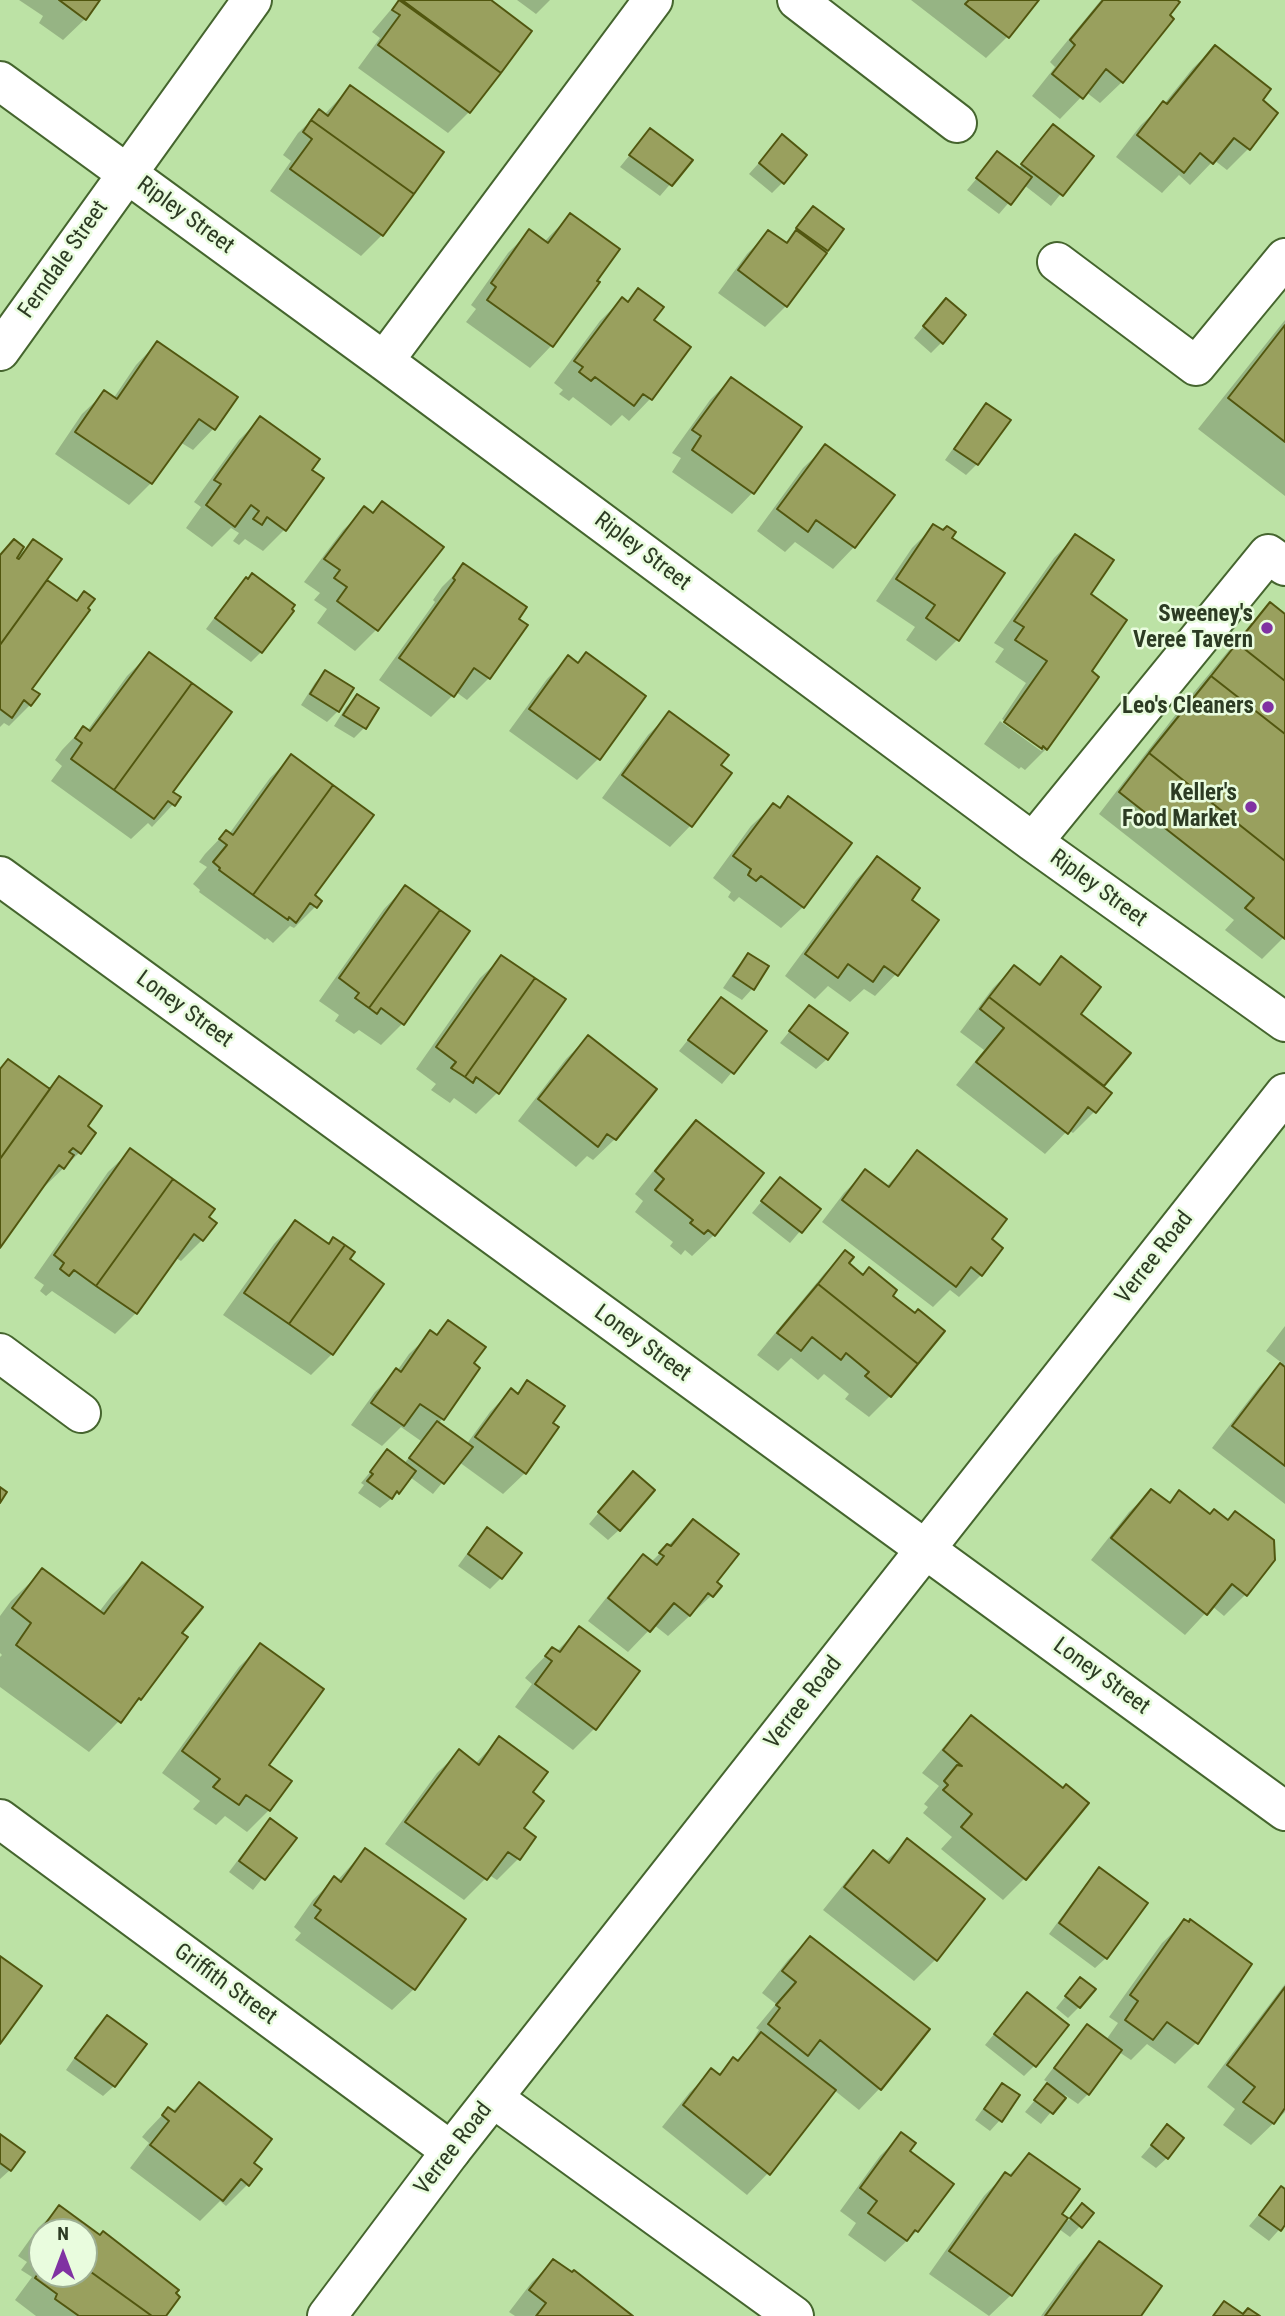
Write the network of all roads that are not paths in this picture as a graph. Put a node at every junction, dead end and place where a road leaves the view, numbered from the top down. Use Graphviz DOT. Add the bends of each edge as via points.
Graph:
graph roads {
  1 [pos="252,0"];
  2 [pos="653,0"];
  3 [pos="797,0"];
  4 [pos="0,81"];
  5 [pos="957,123"];
  6 [pos="126,173"];
  7 [pos="1285,258"];
  8 [pos="1057,262"];
  9 [pos="0,351"];
  10 [pos="384,361"];
  11 [pos="1285,566"];
  12 [pos="1033,842"];
  13 [pos="0,876"];
  14 [pos="1285,1022"];
  15 [pos="1285,1093"];
  16 [pos="0,1353"];
  17 [pos="81,1413"];
  18 [pos="925,1550"];
  19 [pos="1285,1811"];
  20 [pos="0,1819"];
  21 [pos="493,2098"];
  22 [pos="451,2151"];
  23 [pos="327,2316"];
  24 [pos="794,2316"];
  1 -- 6 [label="street, Ferndale Street"];
  2 -- 10 [label="street"];
  3 -- 5 [label="street"];
  4 -- 6 [label="street, Ripley Street"];
  6 -- 9 [label="street, Ferndale Street"];
  6 -- 10 [label="street, Ripley Street"];
  7 -- 8 [label="street" via="1196,366"];
  10 -- 12 [label="street, Ripley Street"];
  11 -- 12 [label="street" via="1268,554"];
  12 -- 14 [label="street, Ripley Street"];
  13 -- 18 [label="street, Loney Street"];
  15 -- 18 [label="street, Verree Road"];
  16 -- 17 [label="street"];
  18 -- 19 [label="street, Loney Street"];
  18 -- 21 [label="street, Verree Road"];
  20 -- 22 [label="street, Griffith Street"];
  21 -- 22 [label="street, Verree Road"];
  21 -- 24 [label="street"];
  22 -- 23 [label="street, Verree Road"];
}
